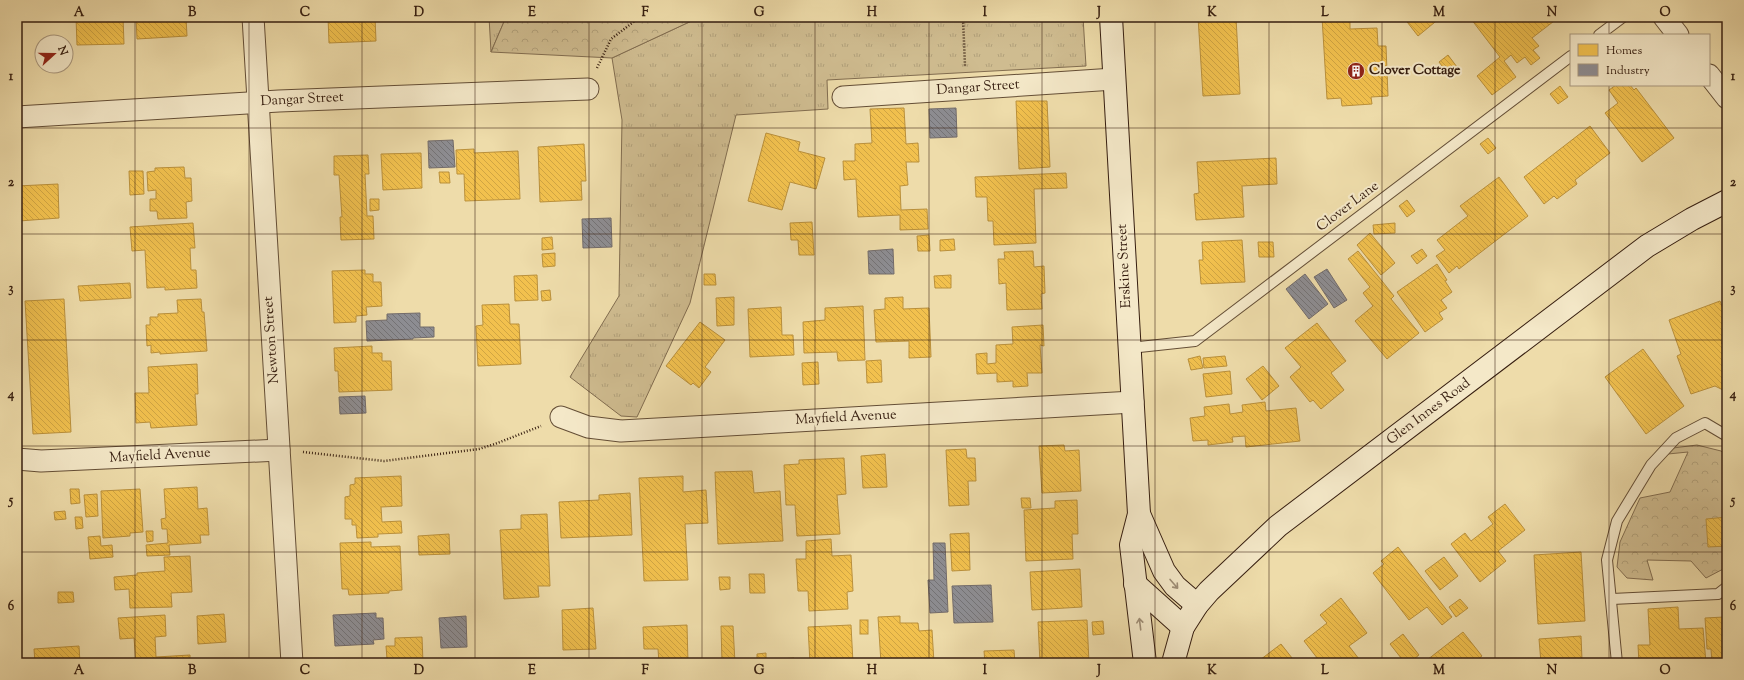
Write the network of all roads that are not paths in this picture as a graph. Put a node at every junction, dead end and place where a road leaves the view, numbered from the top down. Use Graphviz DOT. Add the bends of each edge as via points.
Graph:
graph roads {
  1 [pos="253,17"];
  2 [pos="1110,17"];
  3 [pos="1623,17"];
  4 [pos="1664,17"];
  5 [pos="1600,34"];
  6 [pos="1677,34"];
  7 [pos="1570,57"];
  8 [pos="1710,76"];
  9 [pos="1114,79"];
  10 [pos="588,89"];
  11 [pos="843,97"];
  12 [pos="1727,98"];
  13 [pos="258,102"];
  14 [pos="17,117"];
  15 [pos="1727,202"];
  16 [pos="1130,348"];
  17 [pos="1133,402"];
  18 [pos="561,417"];
  19 [pos="1727,436"];
  20 [pos="279,450"];
  21 [pos="17,459"];
  22 [pos="41,461"];
  23 [pos="17,468"];
  24 [pos="1139,514"];
  25 [pos="1135,584"];
  26 [pos="1727,587"];
  27 [pos="1612,599"];
  28 [pos="1197,605"];
  29 [pos="1183,627"];
  30 [pos="292,663"];
  31 [pos="1145,663"];
  32 [pos="1173,663"];
  33 [pos="1617,663"];
  1 -- 13 [label="street, Newton Street"];
  2 -- 9 [label="street, Erskine Street"];
  3 -- 5 [label="lane"];
  4 -- 6 [label="street"];
  7 -- 16 [label="lane, Clover Lane" via="1195,341"];
  8 -- 12 [label="street"];
  9 -- 11 [label="street, Dangar Street"];
  9 -- 16 [label="street, Erskine Street"];
  10 -- 13 [label="street, Dangar Street"];
  13 -- 14 [label="street, Dangar Street"];
  13 -- 20 [label="street, Newton Street"];
  15 -- 28 [label="street, Glen Innes Road" via="1647,246 1278,526"];
  16 -- 17 [label="street, Erskine Street"];
  17 -- 18 [label="street, Mayfield Avenue" via="621,431 588,427"];
  17 -- 24 [label="street, Erskine Street"];
  19 -- 27 [label="lane" via="1705,423 1676,438 1651,465 1617,521 1607,560"];
  20 -- 22 [label="street, Mayfield Avenue"];
  20 -- 30 [label="street, Newton Street"];
  21 -- 22 [label="street, Mayfield Avenue"];
  22 -- 23 [label="street, Mayfield Avenue"];
  24 -- 25 [label="street, Erskine Street" via="1132,545"];
  24 -- 28 [label="street, Erskine Street, one-way" via="1164,571 1175,586"];
  25 -- 29 [label="street"];
  31 -- 25 [label="street, Erskine Street, one-way"];
  26 -- 27 [label="lane" via="1718,594"];
  27 -- 33 [label="lane"];
  28 -- 29 [label="street, Glen Innes Road"];
  29 -- 32 [label="street, Glen Innes Road"];
}
